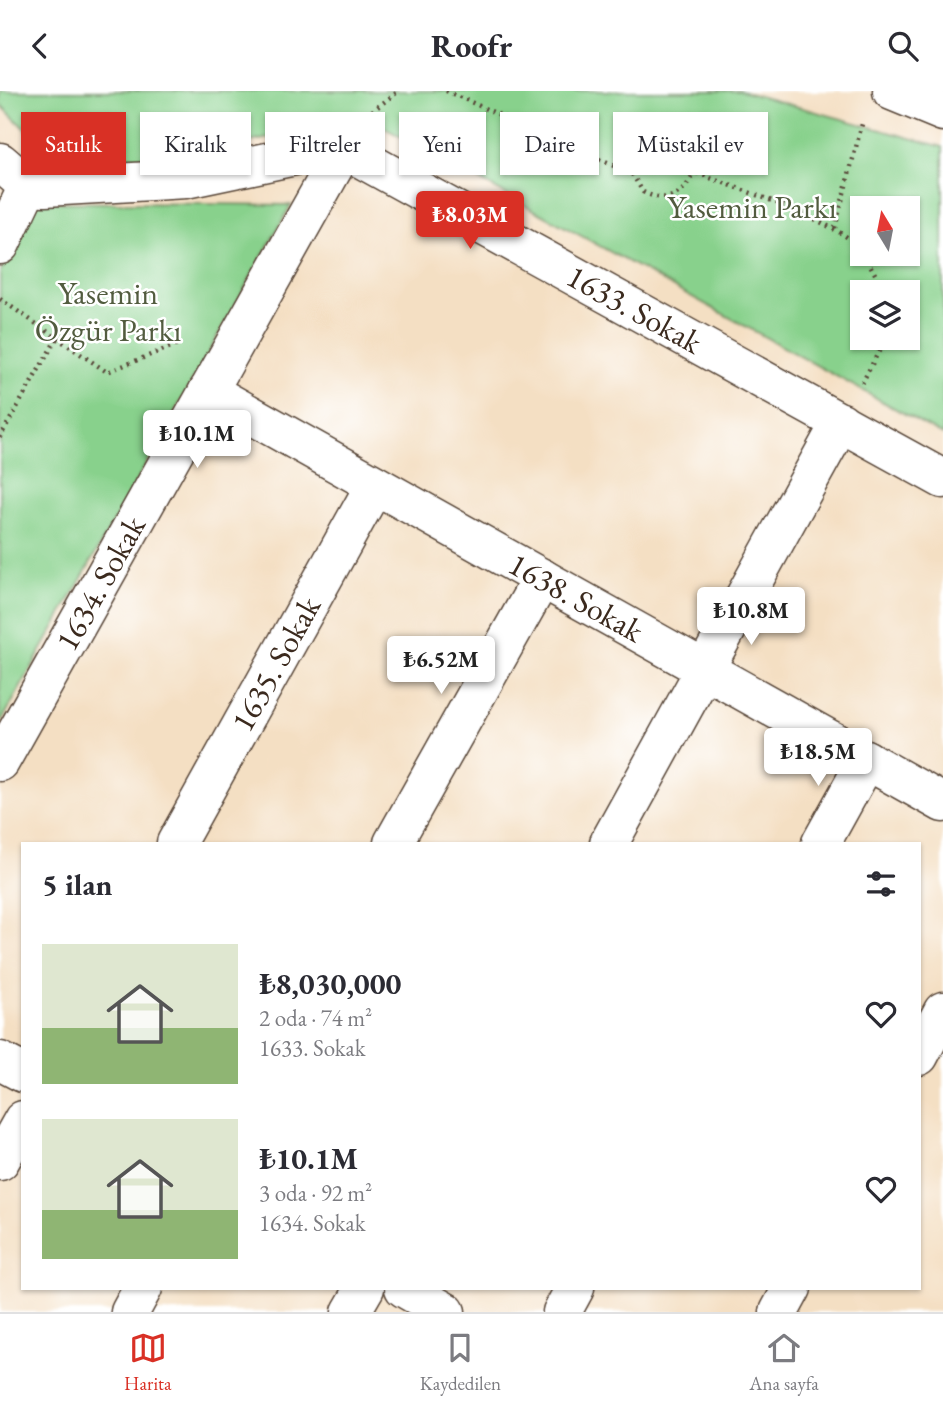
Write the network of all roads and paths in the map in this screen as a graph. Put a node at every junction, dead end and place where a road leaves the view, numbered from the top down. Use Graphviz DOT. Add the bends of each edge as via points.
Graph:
graph roads {
  1 [pos="446,91"];
  2 [pos="892,91"];
  3 [pos="943,112"];
  4 [pos="864,116"];
  5 [pos="265,163"];
  6 [pos="613,166"];
  7 [pos="385,172"];
  8 [pos="14,174"];
  9 [pos="329,175"];
  10 [pos="633,175"];
  11 [pos="692,175"];
  12 [pos="702,175"];
  13 [pos="835,228"];
  14 [pos="850,238"];
  15 [pos="0,245"];
  16 [pos="0,299"];
  17 [pos="57,338"];
  18 [pos="235,343"];
  19 [pos="208,391"];
  20 [pos="841,422"];
  21 [pos="0,437"];
  22 [pos="943,479"];
  23 [pos="375,485"];
  24 [pos="542,578"];
  25 [pos="705,669"];
  26 [pos="867,760"];
  27 [pos="0,762"];
  28 [pos="943,803"];
  29 [pos="177,842"];
  30 [pos="394,842"];
  31 [pos="610,842"];
  32 [pos="822,842"];
  33 [pos="943,1011"];
  34 [pos="921,1052"];
  35 [pos="0,1061"];
  36 [pos="21,1072"];
  37 [pos="21,1124"];
  38 [pos="0,1161"];
  39 [pos="142,1290"];
  40 [pos="364,1290"];
  41 [pos="408,1290"];
  42 [pos="574,1290"];
  43 [pos="791,1290"];
  44 [pos="130,1312"];
  45 [pos="351,1312"];
  46 [pos="446,1312"];
  47 [pos="562,1312"];
  48 [pos="779,1312"];
  1 -- 6 [label="path"];
  2 -- 3 [label="street"];
  4 -- 13 [label="path"];
  5 -- 8 [label="street" via="187,179"];
  7 -- 20 [label="street, 1633. Sokak"];
  8 -- 15 [label="street"];
  9 -- 18 [label="street, 1634. Sokak"];
  10 -- 11 [label="path" via="643,192 664,199 683,191"];
  12 -- 13 [label="path"];
  13 -- 14 [label="path"];
  16 -- 17 [label="path"];
  17 -- 18 [label="path" via="107,372 213,330"];
  17 -- 21 [label="path"];
  18 -- 19 [label="street, 1634. Sokak"];
  19 -- 23 [label="street, 1638. Sokak"];
  19 -- 27 [label="street, 1634. Sokak"];
  20 -- 22 [label="street, 1633. Sokak"];
  20 -- 25 [label="street"];
  23 -- 24 [label="street, 1638. Sokak"];
  23 -- 29 [label="street, 1635. Sokak"];
  24 -- 25 [label="street, 1638. Sokak"];
  24 -- 30 [label="street"];
  25 -- 26 [label="street, 1638. Sokak"];
  25 -- 31 [label="street"];
  26 -- 28 [label="street, 1638. Sokak"];
  26 -- 32 [label="street"];
  33 -- 34 [label="street"];
  35 -- 36 [label="street"];
  37 -- 38 [label="street"];
  39 -- 44 [label="street"];
  40 -- 45 [label="street"];
  41 -- 46 [label="street"];
  42 -- 47 [label="street"];
  43 -- 48 [label="street"];
}
